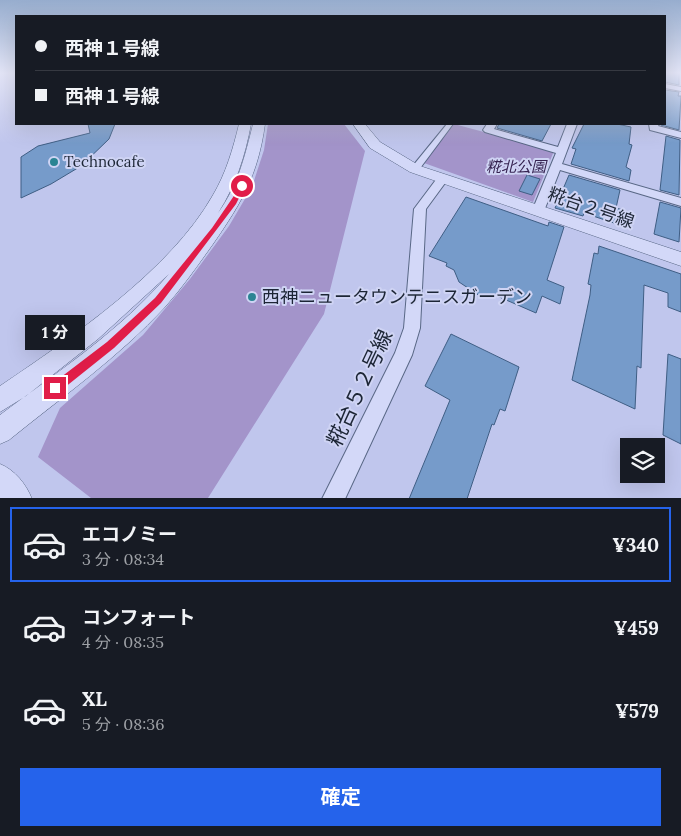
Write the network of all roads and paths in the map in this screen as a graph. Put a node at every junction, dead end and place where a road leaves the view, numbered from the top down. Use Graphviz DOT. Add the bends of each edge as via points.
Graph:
graph roads {
  1 [pos="245,125"];
  2 [pos="259,125"];
  3 [pos="359,125"];
  4 [pos="449,125"];
  5 [pos="491,125"];
  6 [pos="572,125"];
  7 [pos="654,125"];
  8 [pos="681,135"];
  9 [pos="560,151"];
  10 [pos="555,165"];
  11 [pos="415,169"];
  12 [pos="442,179"];
  13 [pos="681,202"];
  14 [pos="538,211"];
  15 [pos="681,259"];
  16 [pos="0,400"];
  17 [pos="0,431"];
  18 [pos="0,478"];
  19 [pos="18,498"];
  20 [pos="332,498"];
  1 -- 16 [label="street" via="234,167 216,204 162,271 121,310"];
  2 -- 17 [label="street" via="249,170 234,202 192,260 158,300 111,345"];
  3 -- 11 [label="street, 糀台２号線" via="375,145"];
  4 -- 11 [label="street"];
  5 -- 9 [label="street" via="488,130"];
  6 -- 9 [label="street"];
  7 -- 8 [label="street" via="653,128"];
  9 -- 10 [label="street"];
  10 -- 13 [label="street"];
  10 -- 14 [label="street"];
  11 -- 12 [label="street, 糀台２号線"];
  12 -- 14 [label="street, 糀台２号線"];
  12 -- 20 [label="street, 糀台５２号線" via="420,209 412,328 403,355"];
  14 -- 15 [label="street, 糀台２号線"];
  18 -- 19 [label="street"];
}
